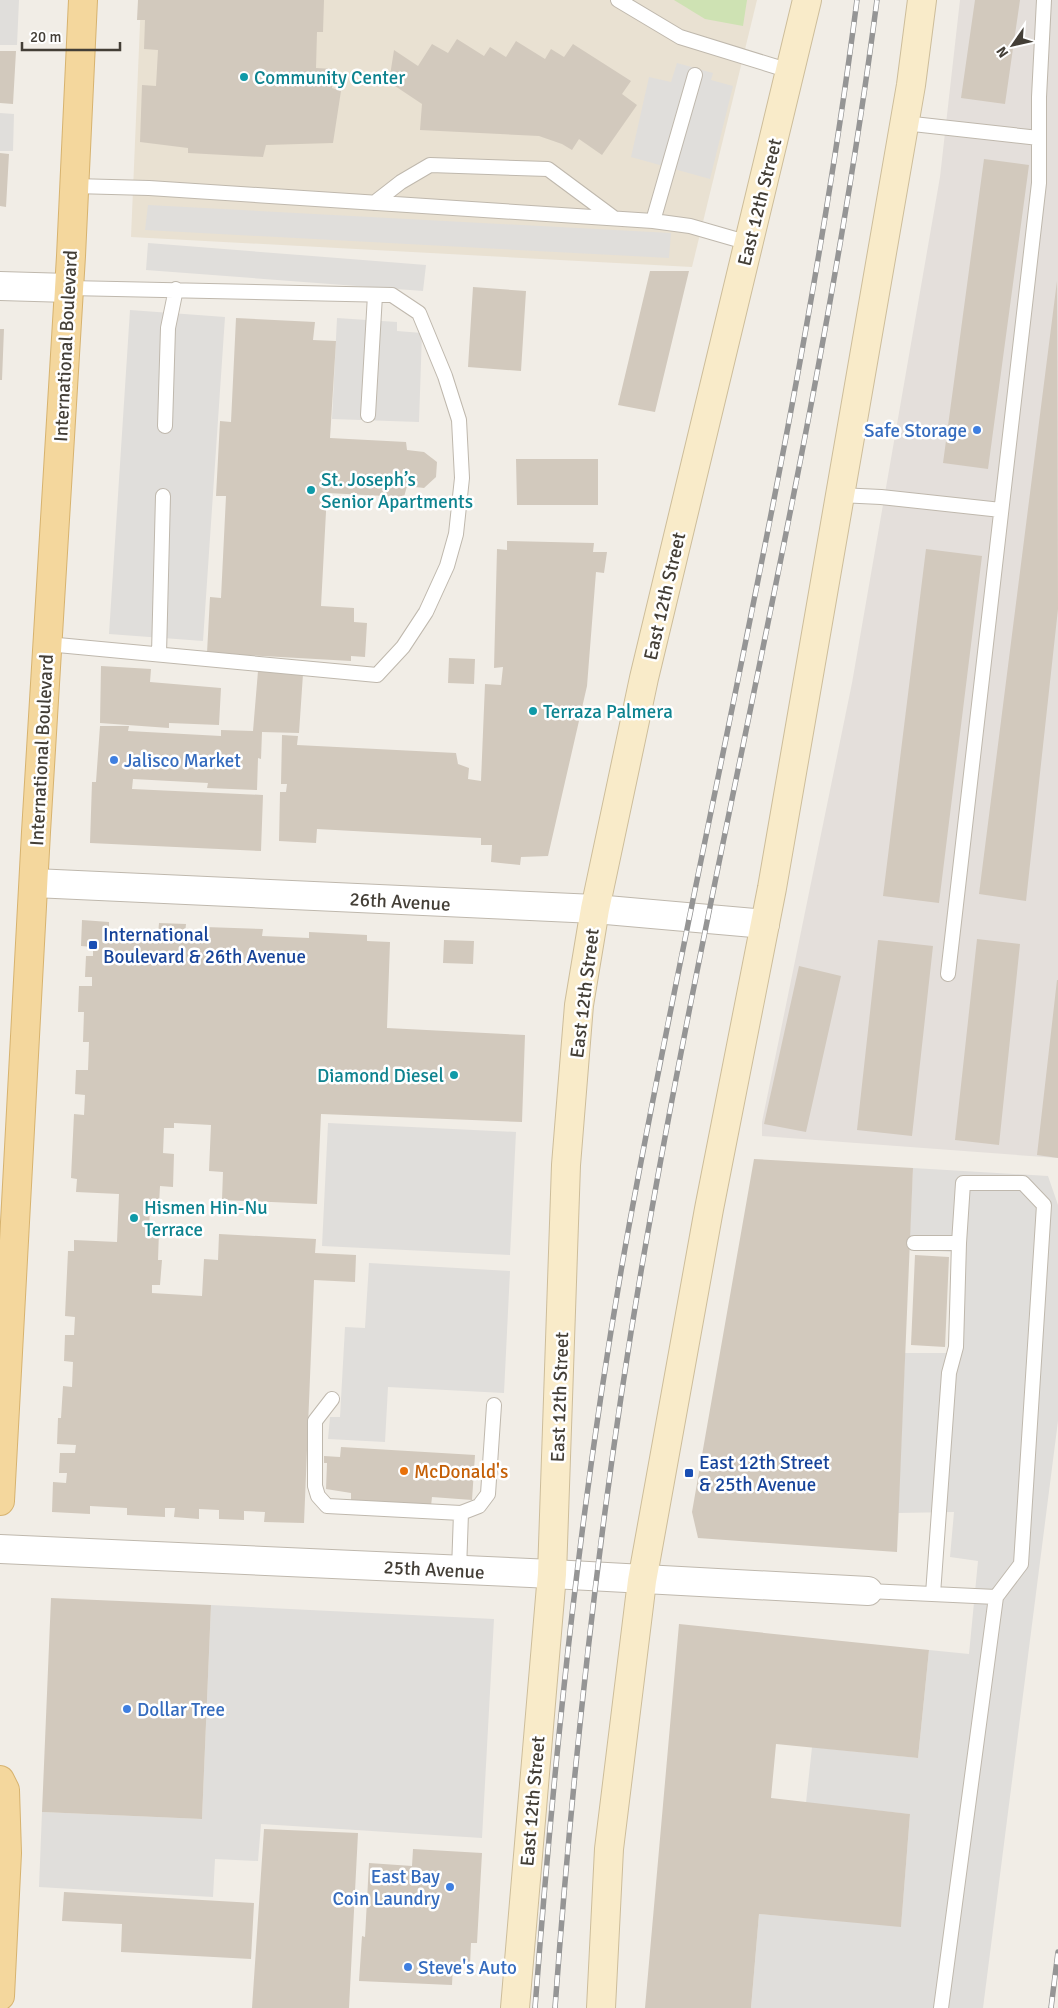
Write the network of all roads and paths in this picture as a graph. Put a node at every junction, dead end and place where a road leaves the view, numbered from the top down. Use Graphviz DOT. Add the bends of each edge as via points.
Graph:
graph roads {
  1 [pos="83,0"];
  2 [pos="618,0"];
  3 [pos="807,0"];
  4 [pos="922,0"];
  5 [pos="1044,0"];
  6 [pos="790,71"];
  7 [pos="695,75"];
  8 [pos="904,123"];
  9 [pos="1039,138"];
  10 [pos="74,186"];
  11 [pos="374,203"];
  12 [pos="614,218"];
  13 [pos="654,221"];
  14 [pos="749,243"];
  15 [pos="0,286"];
  16 [pos="69,288"];
  17 [pos="176,289"];
  18 [pos="375,294"];
  19 [pos="368,415"];
  20 [pos="165,426"];
  21 [pos="839,495"];
  22 [pos="163,496"];
  23 [pos="1001,510"];
  24 [pos="47,644"];
  25 [pos="159,654"];
  26 [pos="34,883"];
  27 [pos="595,908"];
  28 [pos="765,924"];
  29 [pos="948,974"];
  30 [pos="914,1243"];
  31 [pos="960,1243"];
  32 [pos="332,1399"];
  33 [pos="3,1402"];
  34 [pos="494,1405"];
  35 [pos="0,1483"];
  36 [pos="461,1513"];
  37 [pos="0,1549"];
  38 [pos="459,1570"];
  39 [pos="552,1574"];
  40 [pos="642,1580"];
  41 [pos="868,1591"];
  42 [pos="933,1594"];
  43 [pos="996,1597"];
  44 [pos="0,1780"];
  45 [pos="0,1996"];
  46 [pos="515,2008"];
  47 [pos="601,2008"];
  48 [pos="941,2008"];
  1 -- 10 [label="main road, International Boulevard"];
  2 -- 6 [label="lane" via="680,37"];
  3 -- 6 [label="main road, East 12th Street"];
  4 -- 8 [label="main road"];
  5 -- 9 [label="lane"];
  6 -- 14 [label="main road, East 12th Street"];
  7 -- 13 [label="lane"];
  8 -- 9 [label="lane"];
  8 -- 21 [label="main road"];
  9 -- 23 [label="lane" via="1039,183"];
  10 -- 11 [label="lane"];
  10 -- 16 [label="main road, International Boulevard"];
  11 -- 12 [label="lane"];
  11 -- 12 [label="lane" via="430,165 548,169"];
  12 -- 13 [label="lane"];
  13 -- 14 [label="lane" via="690,226"];
  14 -- 27 [label="main road, East 12th Street" via="644,678"];
  15 -- 16 [label="street"];
  16 -- 17 [label="lane"];
  16 -- 24 [label="main road, International Boulevard"];
  17 -- 18 [label="lane"];
  17 -- 20 [label="lane" via="168,328"];
  18 -- 19 [label="lane"];
  18 -- 25 [label="lane" via="392,295 419,313 459,420 462,478 456,534 447,566 426,612 403,647 376,675"];
  21 -- 23 [label="lane"];
  21 -- 28 [label="main road"];
  22 -- 25 [label="lane"];
  23 -- 29 [label="lane"];
  24 -- 25 [label="lane"];
  24 -- 26 [label="main road, International Boulevard"];
  26 -- 27 [label="street, 26th Avenue"];
  26 -- 33 [label="main road, International Boulevard"];
  27 -- 28 [label="street, 26th Avenue"];
  27 -- 39 [label="main road, East 12th Street" via="579,1005 566,1165"];
  28 -- 40 [label="main road"];
  30 -- 31 [label="lane"];
  31 -- 42 [label="lane" via="956,1347 949,1373"];
  31 -- 43 [label="lane" via="963,1183 1023,1183 1044,1205 1021,1564"];
  32 -- 36 [label="lane" via="315,1421 315,1486 318,1496 327,1506"];
  33 -- 35 [label="main road, International Boulevard"];
  34 -- 36 [label="lane" via="488,1494 478,1506"];
  36 -- 38 [label="lane"];
  37 -- 38 [label="street, 25th Avenue"];
  38 -- 39 [label="street, 25th Avenue"];
  39 -- 40 [label="street, 25th Avenue"];
  39 -- 46 [label="main road, East 12th Street"];
  40 -- 41 [label="street, 25th Avenue"];
  40 -- 47 [label="main road" via="609,1849"];
  41 -- 42 [label="lane"];
  42 -- 43 [label="lane"];
  43 -- 48 [label="lane"];
  44 -- 45 [label="main road" via="5,1790 7,1853"];
}
